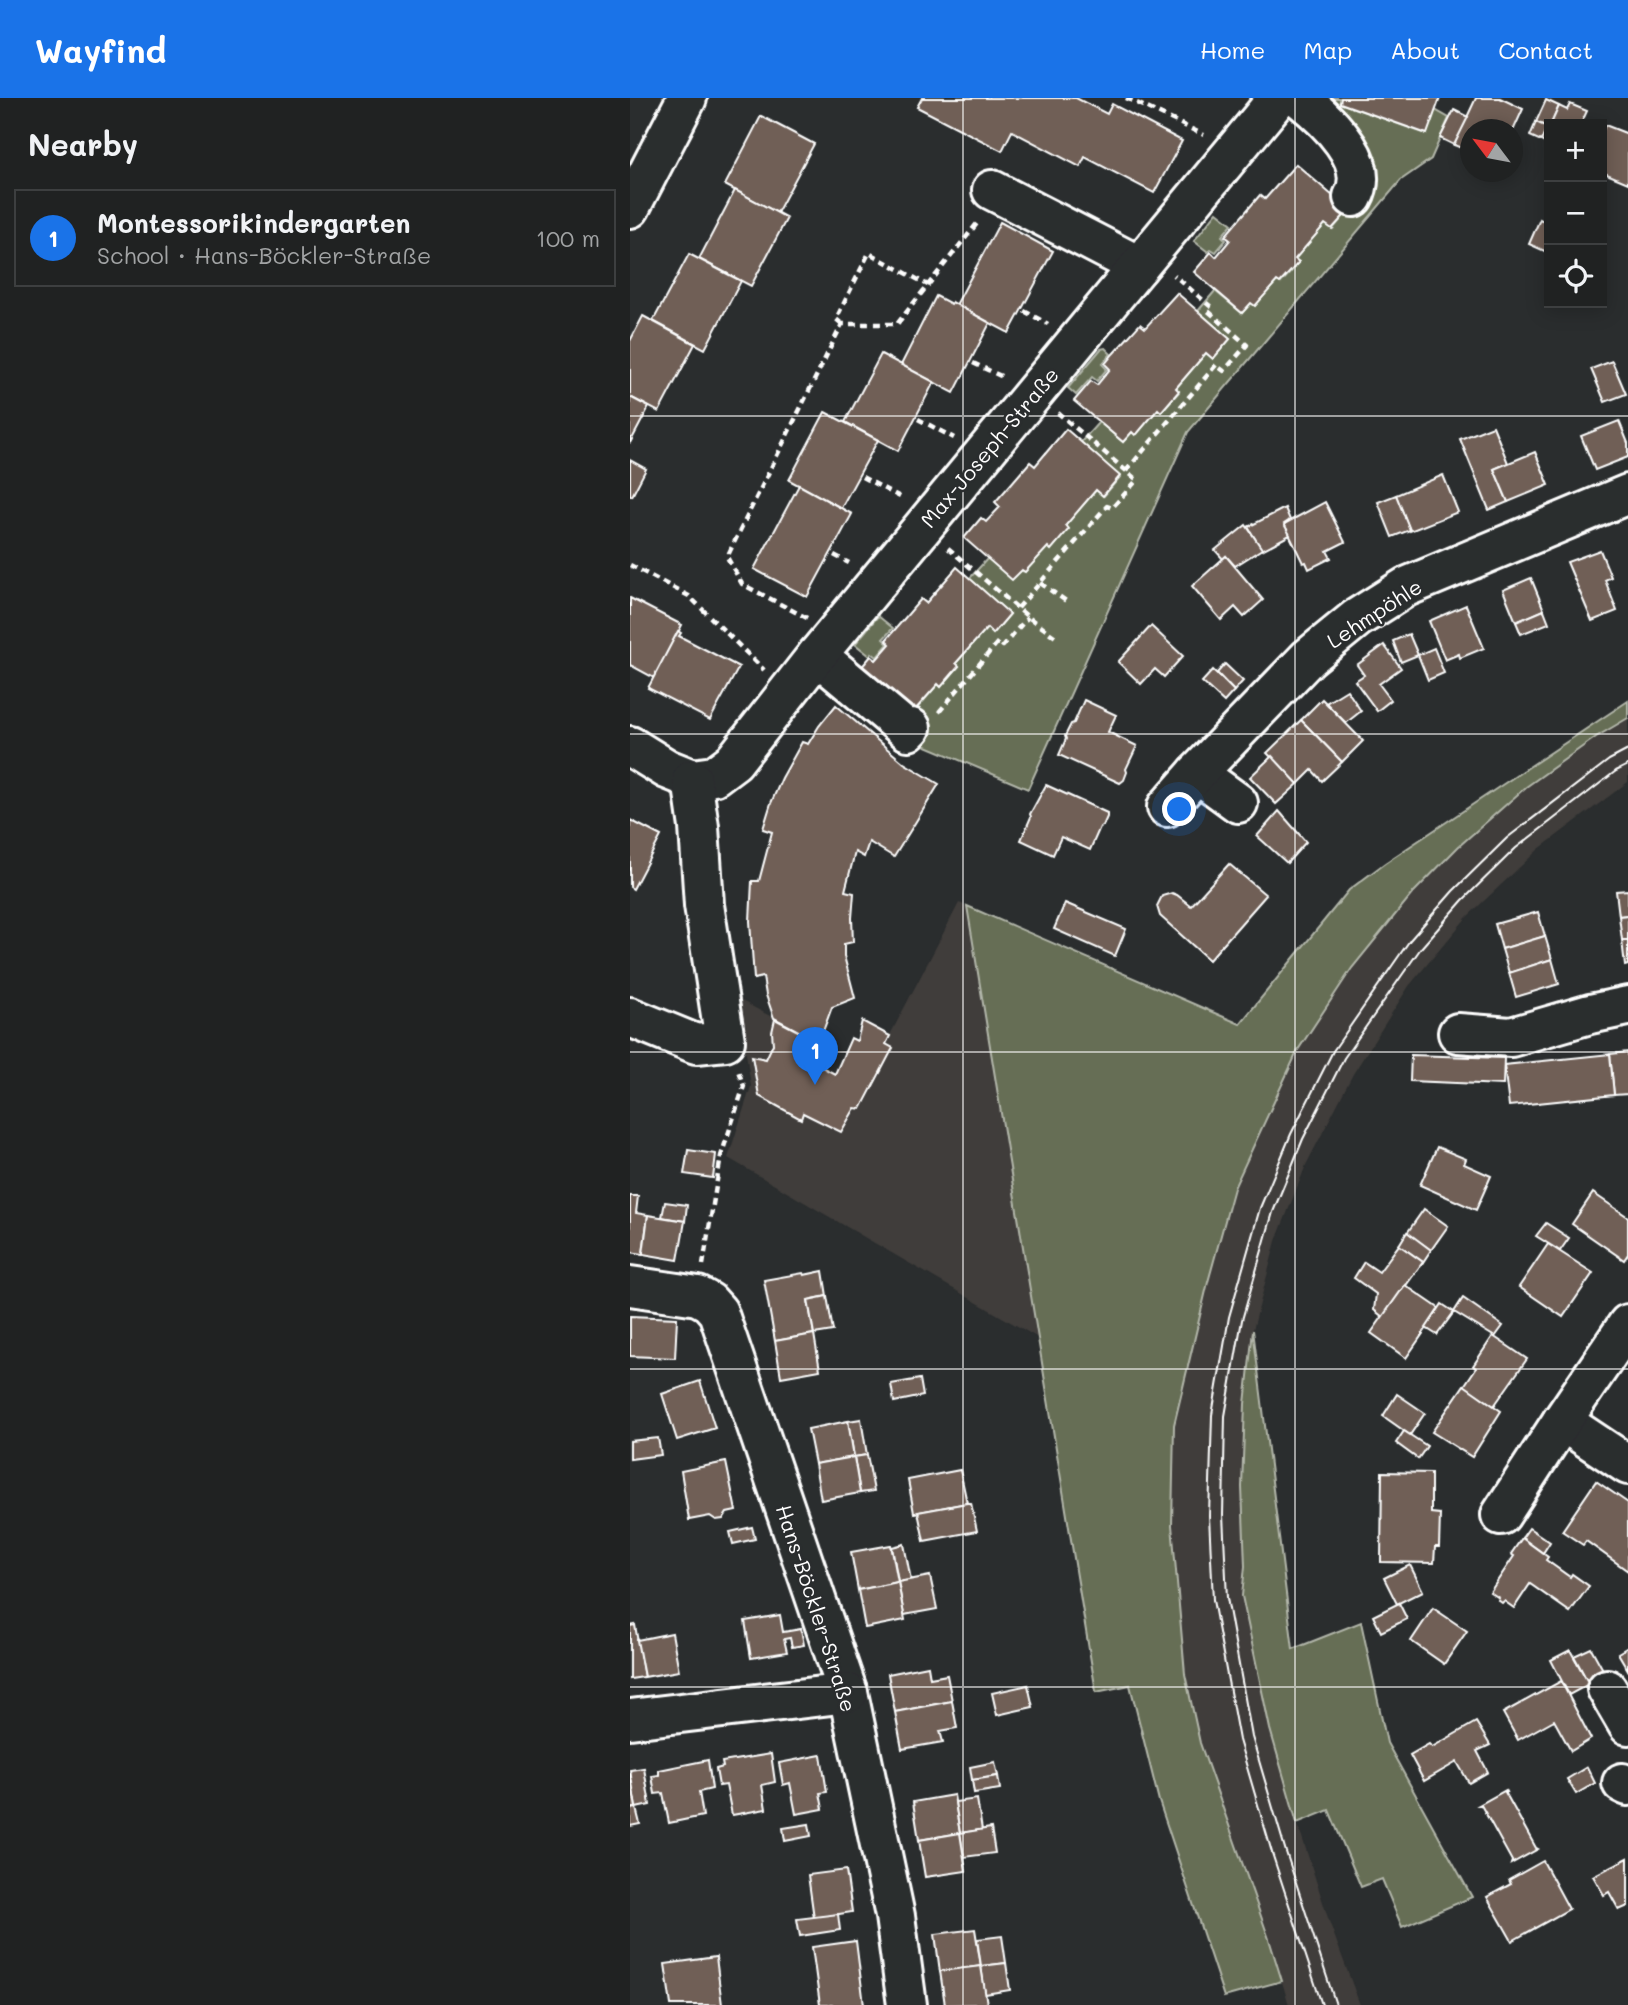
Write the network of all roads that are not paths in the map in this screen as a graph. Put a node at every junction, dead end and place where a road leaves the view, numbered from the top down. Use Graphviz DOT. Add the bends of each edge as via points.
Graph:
graph roads {
  1 [pos="687,98"];
  2 [pos="1278,98"];
  3 [pos="1300,98"];
  4 [pos="1353,197"];
  5 [pos="987,204"];
  6 [pos="630,208"];
  7 [pos="1144,260"];
  8 [pos="1628,494"];
  9 [pos="826,644"];
  10 [pos="923,722"];
  11 [pos="630,746"];
  12 [pos="1197,773"];
  13 [pos="692,779"];
  14 [pos="1238,803"];
  15 [pos="1167,807"];
  16 [pos="1628,1006"];
  17 [pos="630,1017"];
  18 [pos="1458,1033"];
  19 [pos="630,1286"];
  20 [pos="1628,1324"];
  21 [pos="1562,1421"];
  22 [pos="1628,1465"];
  23 [pos="1501,1515"];
  24 [pos="1607,1689"];
  25 [pos="848,1693"];
  26 [pos="630,1719"];
  27 [pos="1628,1725"];
  28 [pos="907,2005"];
  1 -- 6 [label="street"];
  2 -- 7 [label="street, Max-Joseph-Straße"];
  3 -- 4 [label="street" via="1334,129 1353,159 1358,178"];
  5 -- 7 [label="street"];
  7 -- 9 [label="street, Max-Joseph-Straße"];
  8 -- 12 [label="street, Lehmpöhle" via="1406,587 1357,618 1308,658"];
  9 -- 10 [label="street" via="908,732"];
  9 -- 13 [label="street, Max-Joseph-Straße" via="734,761 714,776"];
  11 -- 13 [label="street"];
  12 -- 14 [label="street"];
  12 -- 15 [label="street, Lehmpöhle"];
  13 -- 17 [label="street" via="704,905 725,1041 696,1044"];
  16 -- 18 [label="street" via="1511,1037"];
  19 -- 25 [label="street, Hans-Böckler-Straße" via="698,1296 718,1312"];
  20 -- 21 [label="street"];
  21 -- 22 [label="street"];
  21 -- 23 [label="street"];
  24 -- 27 [label="street"];
  25 -- 26 [label="street"];
  25 -- 28 [label="street, Hans-Böckler-Straße" via="895,1916"];
}
